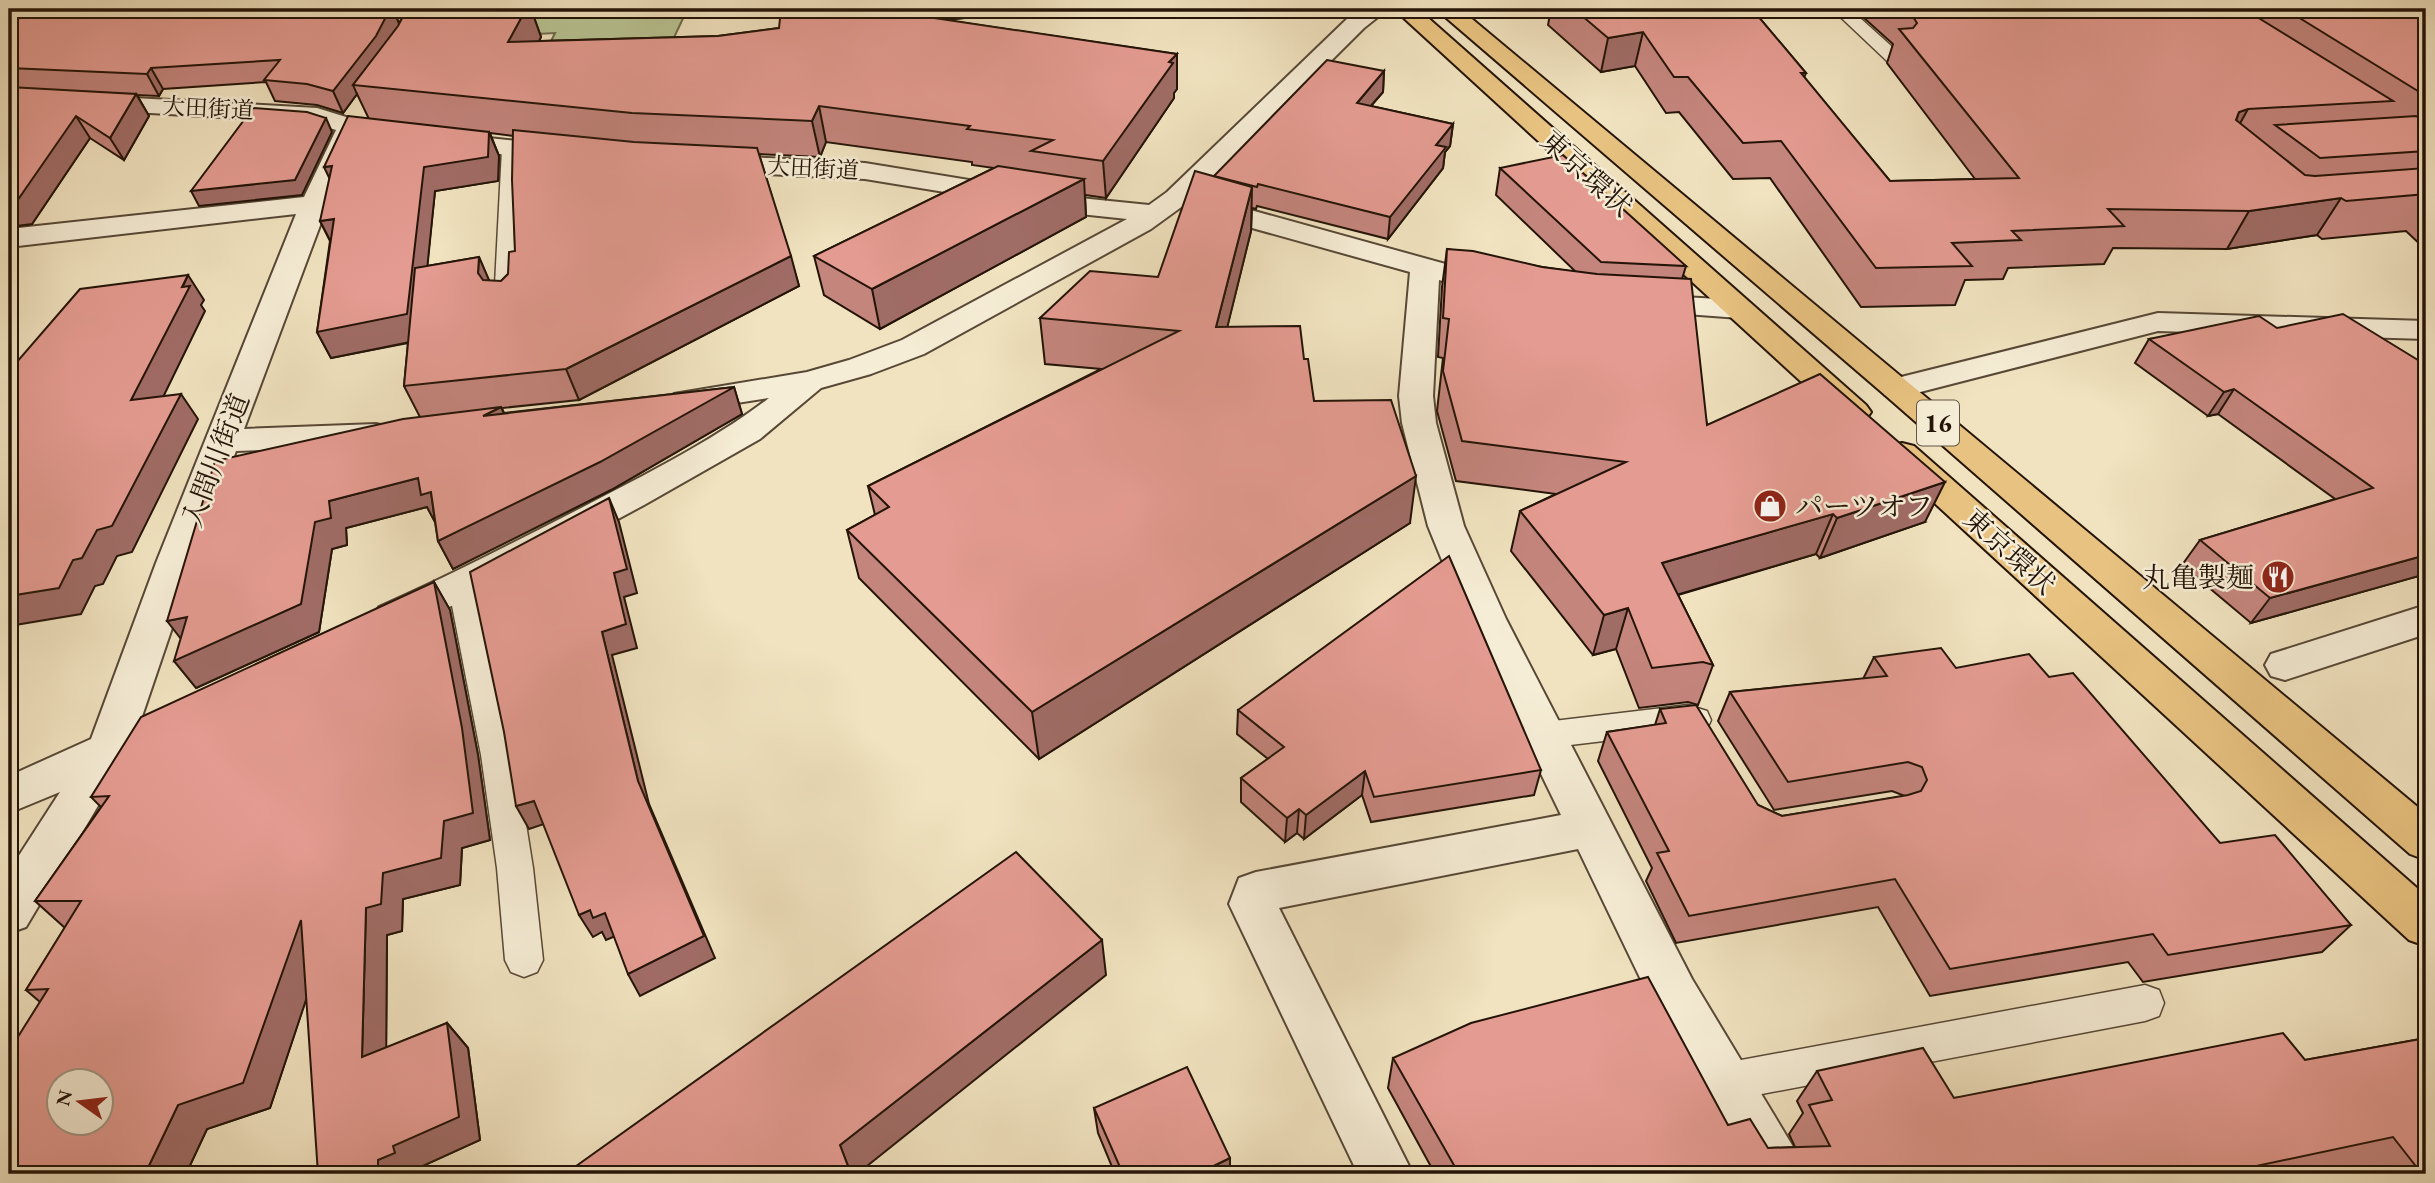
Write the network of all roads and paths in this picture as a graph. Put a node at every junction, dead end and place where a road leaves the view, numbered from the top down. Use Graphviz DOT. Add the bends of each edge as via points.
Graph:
graph roads {
  1 [pos="1377,9"];
  2 [pos="1405,9"];
  3 [pos="1447,9"];
  4 [pos="1840,9"];
  5 [pos="1893,57"];
  6 [pos="371,97"];
  7 [pos="9,98"];
  8 [pos="351,125"];
  9 [pos="512,149"];
  10 [pos="593,156"];
  11 [pos="681,162"];
  12 [pos="986,189"];
  13 [pos="314,204"];
  14 [pos="1167,206"];
  15 [pos="949,209"];
  16 [pos="9,238"];
  17 [pos="1425,268"];
  18 [pos="1474,280"];
  19 [pos="1617,302"];
  20 [pos="506,304"];
  21 [pos="1740,309"];
  22 [pos="2350,328"];
  23 [pos="2426,330"];
  24 [pos="2393,356"];
  25 [pos="810,381"];
  26 [pos="1897,388"];
  27 [pos="655,404"];
  28 [pos="398,433"];
  29 [pos="224,441"];
  30 [pos="463,585"];
  31 [pos="2426,619"];
  32 [pos="362,632"];
  33 [pos="2285,664"];
  34 [pos="147,733"];
  35 [pos="1545,735"];
  36 [pos="1711,744"];
  37 [pos="109,750"];
  38 [pos="9,795"];
  39 [pos="1592,828"];
  40 [pos="2426,841"];
  41 [pos="9,912"];
  42 [pos="2426,925"];
  43 [pos="524,960"];
  44 [pos="2145,1003"];
  45 [pos="1725,1082"];
  46 [pos="1386,1174"];
  47 [pos="1779,1174"];
  1 -- 14 [label="street" via="1356,23"];
  2 -- 21 [label="highway, 東京環状 / 16"];
  3 -- 26 [label="highway, 東京環状 / 16"];
  4 -- 5 [label="lane"];
  6 -- 8 [label="street, 入間川街道"];
  7 -- 8 [label="street, 大田街道" via="274,112"];
  8 -- 9 [label="street, 大田街道" via="372,133"];
  8 -- 13 [label="street, 入間川街道"];
  9 -- 10 [label="street, 大田街道"];
  9 -- 20 [label="lane"];
  11 -- 12 [label="street, 大田街道" via="865,171"];
  12 -- 14 [label="street, 大田街道" via="1080,206"];
  12 -- 15 [label="lane"];
  13 -- 16 [label="street"];
  13 -- 29 [label="street, 入間川街道"];
  14 -- 17 [label="street, 大田街道"];
  14 -- 25 [label="street" via="913,347"];
  17 -- 18 [label="street, 大田街道"];
  17 -- 35 [label="street" via="1416,396 1431,472 1447,526 1486,619"];
  19 -- 21 [label="street"];
  21 -- 42 [label="highway, 東京環状 / 16"];
  22 -- 23 [label="street"];
  22 -- 24 [label="street"];
  22 -- 26 [label="street" via="2158,322"];
  25 -- 27 [label="street"];
  25 -- 30 [label="street" via="748,431"];
  26 -- 40 [label="highway, 東京環状 / 16"];
  28 -- 29 [label="street"];
  29 -- 37 [label="street, 入間川街道"];
  30 -- 32 [label="street"];
  30 -- 43 [label="lane" via="498,755"];
  31 -- 33 [label="street"];
  34 -- 37 [label="street"];
  35 -- 36 [label="lane" via="1688,718 1697,721"];
  35 -- 39 [label="street"];
  37 -- 38 [label="street"];
  37 -- 41 [label="street, 入間川街道"];
  39 -- 45 [label="street" via="1674,995"];
  39 -- 46 [label="street" via="1255,892 1253,904"];
  44 -- 45 [label="lane"];
  45 -- 47 [label="street"];
}
